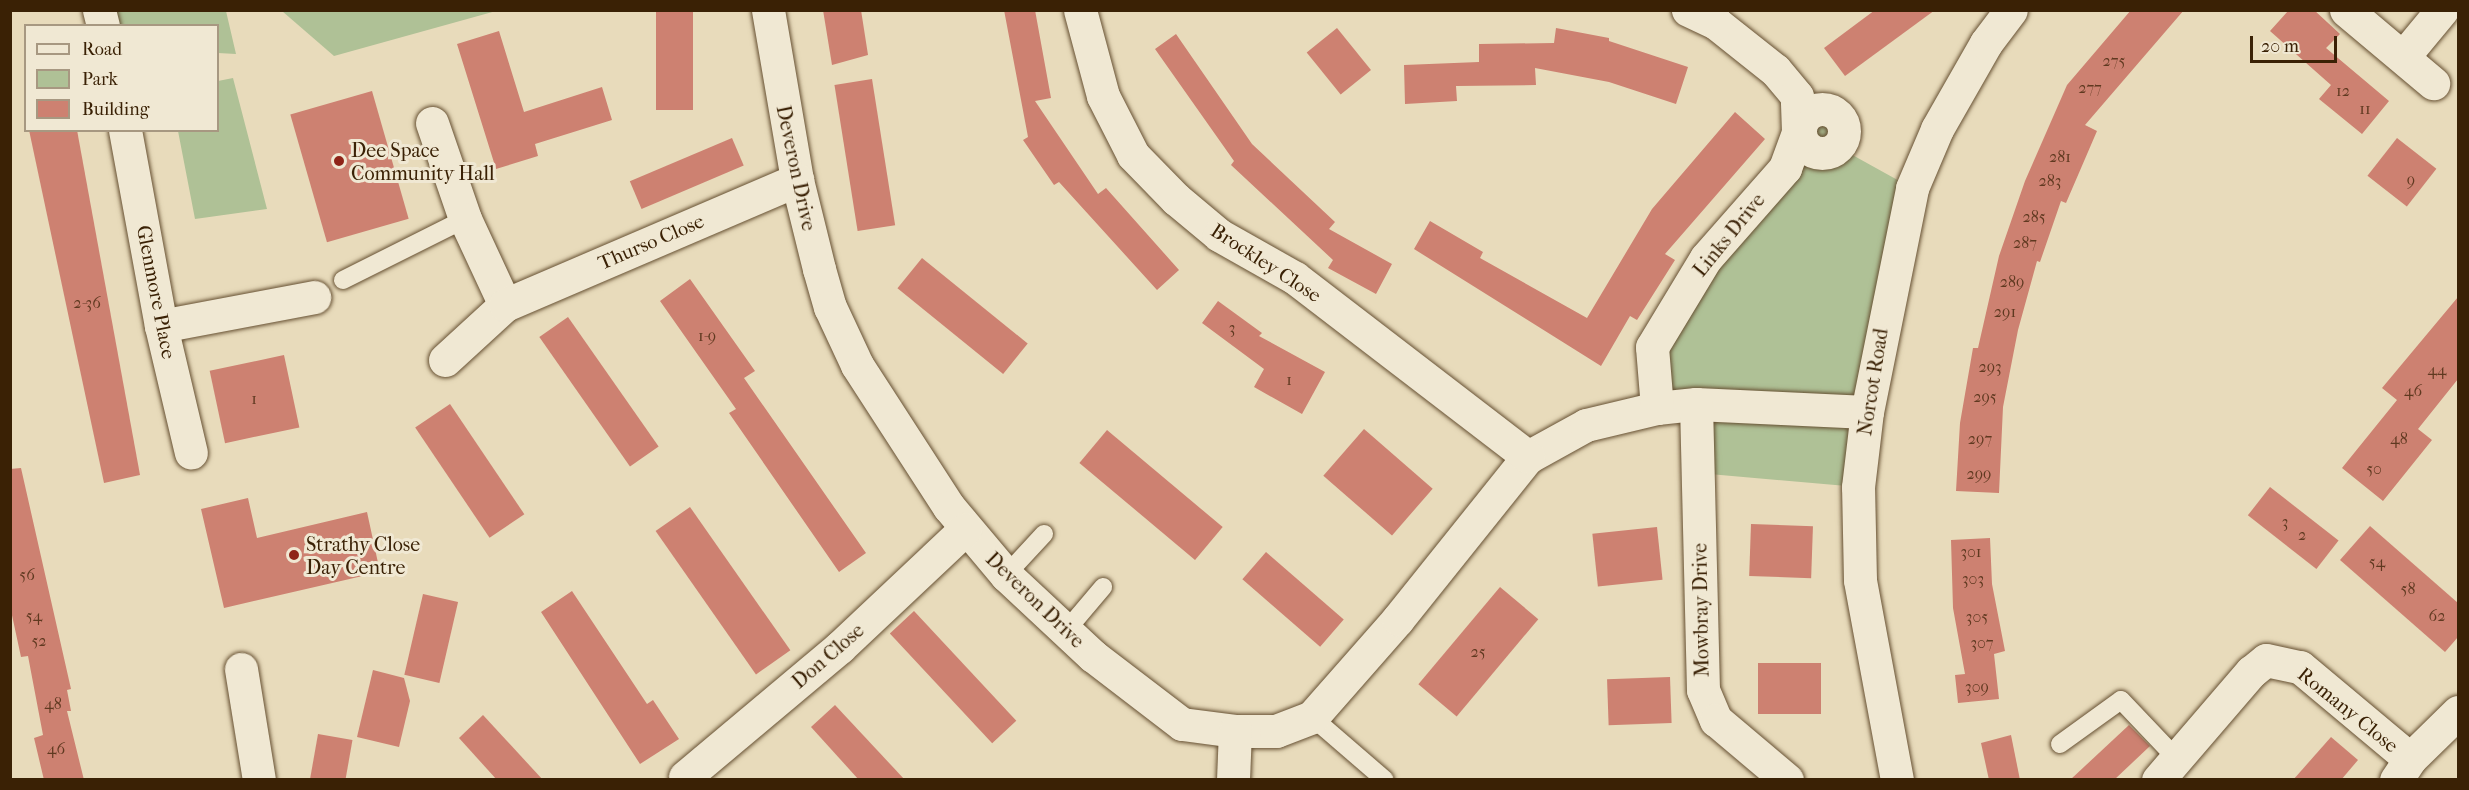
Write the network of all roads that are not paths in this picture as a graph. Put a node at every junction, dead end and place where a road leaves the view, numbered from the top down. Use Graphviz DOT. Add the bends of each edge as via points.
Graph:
graph roads {
  1 [pos="768,10"];
  2 [pos="1080,10"];
  3 [pos="1688,10"];
  4 [pos="2011,10"];
  5 [pos="2346,10"];
  6 [pos="2442,10"];
  7 [pos="2403,57"];
  8 [pos="2433,83"];
  9 [pos="432,123"];
  10 [pos="125,132"];
  11 [pos="797,180"];
  12 [pos="465,219"];
  13 [pos="343,280"];
  14 [pos="315,297"];
  15 [pos="505,305"];
  16 [pos="161,326"];
  17 [pos="445,360"];
  18 [pos="1696,404"];
  19 [pos="1657,408"];
  20 [pos="1867,412"];
  21 [pos="191,453"];
  22 [pos="1519,468"];
  23 [pos="965,529"];
  24 [pos="1044,534"];
  25 [pos="1005,575"];
  26 [pos="1104,587"];
  27 [pos="1065,632"];
  28 [pos="241,669"];
  29 [pos="2458,712"];
  30 [pos="1312,717"];
  31 [pos="1235,731"];
  32 [pos="2060,744"];
  33 [pos="2167,769"];
  34 [pos="2403,769"];
  35 [pos="685,777"];
  36 [pos="259,780"];
  37 [pos="1233,780"];
  38 [pos="1385,780"];
  39 [pos="1787,780"];
  40 [pos="1897,780"];
  1 -- 11 [label="street, Deveron Drive"];
  2 -- 22 [label="street, Brockley Close" via="1103,96 1128,146 1176,199 1219,235 1295,278"];
  3 -- 19 [label="street, Links Drive" via="1716,23 1775,70 1797,96 1798,132 1785,168 1706,258 1652,347"];
  4 -- 20 [label="street, Norcot Road" via="1986,43 1937,129 1912,188"];
  5 -- 7 [label="street"];
  6 -- 7 [label="street"];
  7 -- 8 [label="street"];
  9 -- 12 [label="street"];
  10 -- 16 [label="street, Glenmore Place"];
  11 -- 15 [label="street, Thurso Close"];
  11 -- 23 [label="street, Deveron Drive" via="831,307 857,365"];
  12 -- 13 [label="lane"];
  12 -- 15 [label="street"];
  14 -- 16 [label="street"];
  15 -- 17 [label="street, Thurso Close"];
  16 -- 21 [label="street, Glenmore Place"];
  18 -- 19 [label="street"];
  18 -- 20 [label="street"];
  18 -- 39 [label="street, Mowbray Drive" via="1703,690 1716,720"];
  19 -- 22 [label="street" via="1586,425"];
  20 -- 40 [label="street, Norcot Road" via="1858,487 1860,580"];
  22 -- 30 [label="street, Deveron Drive" via="1398,620"];
  23 -- 25 [label="street, Deveron Drive"];
  23 -- 35 [label="street, Don Close" via="840,647"];
  24 -- 25 [label="lane"];
  25 -- 27 [label="street, Deveron Drive"];
  26 -- 27 [label="lane"];
  27 -- 31 [label="street, Deveron Drive" via="1182,724"];
  28 -- 36 [label="street"];
  29 -- 34 [label="street"];
  30 -- 31 [label="street, Deveron Drive" via="1276,731"];
  30 -- 38 [label="lane"];
  31 -- 37 [label="street"];
  32 -- 33 [label="lane" via="2121,700"];
  33 -- 34 [label="street, Romany Close" via="2251,672 2266,660 2300,667"];
}
